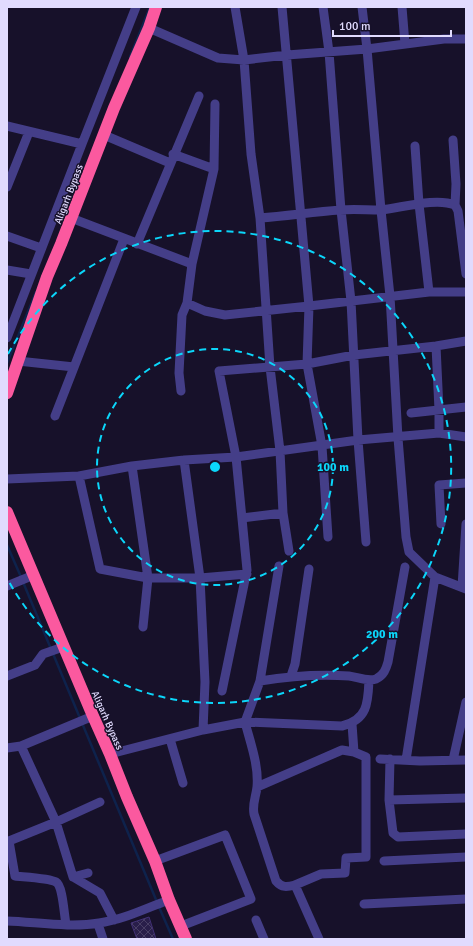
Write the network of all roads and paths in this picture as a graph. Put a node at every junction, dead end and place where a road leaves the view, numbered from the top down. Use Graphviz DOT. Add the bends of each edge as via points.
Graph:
graph roads {
  1 [pos="136,7"];
  2 [pos="156,7"];
  3 [pos="233,7"];
  4 [pos="282,7"];
  5 [pos="323,7"];
  6 [pos="362,7"];
  7 [pos="402,7"];
  8 [pos="149,28"];
  9 [pos="466,39"];
  10 [pos="405,44"];
  11 [pos="367,49"];
  12 [pos="330,52"];
  13 [pos="287,55"];
  14 [pos="244,60"];
  15 [pos="199,96"];
  16 [pos="215,104"];
  17 [pos="7,126"];
  18 [pos="29,132"];
  19 [pos="104,135"];
  20 [pos="453,140"];
  21 [pos="82,144"];
  22 [pos="415,146"];
  23 [pos="173,154"];
  24 [pos="170,163"];
  25 [pos="214,169"];
  26 [pos="9,174"];
  27 [pos="7,187"];
  28 [pos="419,204"];
  29 [pos="456,205"];
  30 [pos="341,210"];
  31 [pos="381,210"];
  32 [pos="301,215"];
  33 [pos="71,218"];
  34 [pos="260,218"];
  35 [pos="7,236"];
  36 [pos="124,239"];
  37 [pos="137,244"];
  38 [pos="41,248"];
  39 [pos="192,264"];
  40 [pos="7,270"];
  41 [pos="31,274"];
  42 [pos="466,274"];
  43 [pos="429,292"];
  44 [pos="466,292"];
  45 [pos="390,296"];
  46 [pos="351,301"];
  47 [pos="187,303"];
  48 [pos="309,306"];
  49 [pos="267,311"];
  50 [pos="8,334"];
  51 [pos="466,341"];
  52 [pos="436,346"];
  53 [pos="394,351"];
  54 [pos="354,355"];
  55 [pos="18,361"];
  56 [pos="307,364"];
  57 [pos="74,367"];
  58 [pos="270,367"];
  59 [pos="181,391"];
  60 [pos="7,392"];
  61 [pos="466,407"];
  62 [pos="439,410"];
  63 [pos="411,413"];
  64 [pos="55,416"];
  65 [pos="439,433"];
  66 [pos="466,437"];
  67 [pos="398,438"];
  68 [pos="358,440"];
  69 [pos="322,446"];
  70 [pos="280,450"];
  71 [pos="236,457"];
  72 [pos="184,460"];
  73 [pos="132,466"];
  74 [pos="79,476"];
  75 [pos="7,478"];
  76 [pos="466,483"];
  77 [pos="7,512"];
  78 [pos="283,513"];
  79 [pos="242,518"];
  80 [pos="441,524"];
  81 [pos="466,524"];
  82 [pos="328,537"];
  83 [pos="366,542"];
  84 [pos="289,551"];
  85 [pos="279,566"];
  86 [pos="405,567"];
  87 [pos="309,569"];
  88 [pos="247,574"];
  89 [pos="31,577"];
  90 [pos="435,577"];
  91 [pos="148,578"];
  92 [pos="200,578"];
  93 [pos="7,586"];
  94 [pos="464,588"];
  95 [pos="143,627"];
  96 [pos="62,647"];
  97 [pos="7,676"];
  98 [pos="291,676"];
  99 [pos="369,680"];
  100 [pos="260,681"];
  101 [pos="222,691"];
  102 [pos="466,702"];
  103 [pos="86,718"];
  104 [pos="245,722"];
  105 [pos="352,724"];
  106 [pos="203,730"];
  107 [pos="170,739"];
  108 [pos="21,746"];
  109 [pos="7,748"];
  110 [pos="354,752"];
  111 [pos="110,754"];
  112 [pos="380,759"];
  113 [pos="390,759"];
  114 [pos="406,760"];
  115 [pos="454,760"];
  116 [pos="466,760"];
  117 [pos="183,783"];
  118 [pos="257,787"];
  119 [pos="466,798"];
  120 [pos="389,800"];
  121 [pos="100,802"];
  122 [pos="56,822"];
  123 [pos="466,834"];
  124 [pos="8,840"];
  125 [pos="466,857"];
  126 [pos="155,861"];
  127 [pos="384,861"];
  128 [pos="88,873"];
  129 [pos="73,877"];
  130 [pos="296,884"];
  131 [pos="466,899"];
  132 [pos="166,901"];
  133 [pos="364,904"];
  134 [pos="7,920"];
  135 [pos="114,920"];
  136 [pos="256,920"];
  137 [pos="66,924"];
  138 [pos="98,924"];
  139 [pos="181,926"];
  140 [pos="103,939"];
  141 [pos="186,939"];
  142 [pos="264,939"];
  143 [pos="319,939"];
  1 -- 21 [label="street"];
  2 -- 8 [label="highway, Aligarh Bypass"];
  3 -- 14 [label="street"];
  4 -- 13 [label="street"];
  5 -- 12 [label="street"];
  6 -- 11 [label="street"];
  7 -- 10 [label="street"];
  8 -- 14 [label="street" via="218,58"];
  8 -- 19 [label="highway, Aligarh Bypass"];
  9 -- 10 [label="street"];
  10 -- 11 [label="street"];
  11 -- 12 [label="street"];
  11 -- 31 [label="street"];
  12 -- 13 [label="street"];
  12 -- 30 [label="street"];
  13 -- 14 [label="street"];
  13 -- 32 [label="street"];
  14 -- 34 [label="street" via="251,154"];
  15 -- 23 [label="street"];
  16 -- 25 [label="street"];
  17 -- 18 [label="street"];
  18 -- 21 [label="street"];
  18 -- 26 [label="street"];
  19 -- 24 [label="street"];
  19 -- 33 [label="highway, Aligarh Bypass"];
  20 -- 29 [label="street"];
  21 -- 38 [label="street"];
  22 -- 28 [label="street"];
  23 -- 24 [label="street"];
  23 -- 25 [label="street"];
  24 -- 37 [label="street"];
  25 -- 39 [label="street"];
  26 -- 27 [label="street"];
  28 -- 29 [label="street"];
  28 -- 31 [label="street"];
  28 -- 43 [label="street"];
  29 -- 42 [label="street"];
  30 -- 31 [label="street"];
  30 -- 32 [label="street"];
  30 -- 46 [label="street"];
  31 -- 45 [label="street"];
  32 -- 34 [label="street"];
  32 -- 48 [label="street"];
  33 -- 36 [label="street"];
  33 -- 55 [label="highway, Aligarh Bypass"];
  34 -- 49 [label="street"];
  35 -- 38 [label="street"];
  36 -- 37 [label="street"];
  36 -- 57 [label="street"];
  37 -- 39 [label="street"];
  38 -- 41 [label="street"];
  39 -- 47 [label="street"];
  40 -- 41 [label="street"];
  41 -- 50 [label="street"];
  43 -- 44 [label="street"];
  43 -- 45 [label="street"];
  45 -- 46 [label="street"];
  45 -- 53 [label="street"];
  46 -- 48 [label="street"];
  46 -- 54 [label="street"];
  47 -- 49 [label="street" via="205,311 225,315"];
  47 -- 59 [label="street" via="182,315 179,373"];
  48 -- 49 [label="street"];
  48 -- 56 [label="street"];
  49 -- 58 [label="street"];
  51 -- 52 [label="street"];
  52 -- 53 [label="street"];
  52 -- 62 [label="street"];
  53 -- 54 [label="street"];
  53 -- 67 [label="street"];
  54 -- 56 [label="street"];
  54 -- 68 [label="street"];
  55 -- 57 [label="street"];
  55 -- 60 [label="highway, Aligarh Bypass"];
  56 -- 58 [label="street"];
  56 -- 69 [label="street"];
  57 -- 64 [label="street"];
  58 -- 70 [label="street"];
  58 -- 71 [label="street" via="219,371"];
  61 -- 62 [label="street"];
  62 -- 63 [label="street"];
  62 -- 65 [label="street"];
  65 -- 66 [label="street"];
  65 -- 67 [label="street"];
  67 -- 68 [label="street"];
  67 -- 90 [label="street" via="409,552"];
  68 -- 69 [label="street"];
  68 -- 83 [label="street"];
  69 -- 70 [label="street"];
  69 -- 82 [label="street"];
  70 -- 71 [label="street"];
  70 -- 78 [label="street"];
  71 -- 72 [label="street"];
  71 -- 79 [label="street"];
  72 -- 73 [label="street"];
  72 -- 92 [label="street"];
  73 -- 74 [label="street"];
  73 -- 91 [label="street"];
  74 -- 75 [label="street"];
  74 -- 91 [label="street" via="100,569"];
  76 -- 80 [label="street" via="439,486"];
  77 -- 89 [label="highway, Aligarh Bypass"];
  78 -- 79 [label="street"];
  78 -- 84 [label="street"];
  79 -- 88 [label="street"];
  81 -- 94 [label="street"];
  85 -- 100 [label="street"];
  86 -- 99 [label="street" via="386,670 382,675"];
  87 -- 98 [label="street"];
  88 -- 92 [label="street"];
  88 -- 101 [label="street"];
  89 -- 93 [label="street"];
  89 -- 96 [label="highway, Aligarh Bypass"];
  90 -- 94 [label="street"];
  90 -- 114 [label="street"];
  91 -- 92 [label="street"];
  91 -- 95 [label="street"];
  92 -- 106 [label="street" via="205,682"];
  96 -- 97 [label="street" via="43,654 35,665"];
  96 -- 103 [label="highway, Aligarh Bypass"];
  98 -- 99 [label="street" via="335,675"];
  98 -- 100 [label="street"];
  99 -- 105 [label="street" via="364,713"];
  100 -- 104 [label="street"];
  102 -- 115 [label="street"];
  103 -- 108 [label="street"];
  103 -- 111 [label="highway, Aligarh Bypass"];
  104 -- 105 [label="street" via="342,726"];
  104 -- 106 [label="street"];
  104 -- 118 [label="street" via="256,768"];
  105 -- 110 [label="street"];
  106 -- 107 [label="street"];
  107 -- 111 [label="street"];
  107 -- 117 [label="street"];
  108 -- 109 [label="street"];
  108 -- 122 [label="street"];
  110 -- 118 [label="street" via="342,750"];
  110 -- 130 [label="street" via="366,757 366,857 346,858 345,873 321,874"];
  111 -- 126 [label="highway, Aligarh Bypass"];
  112 -- 113 [label="street"];
  113 -- 114 [label="street"];
  113 -- 120 [label="street"];
  114 -- 115 [label="street"];
  115 -- 116 [label="street"];
  118 -- 130 [label="street" via="252,808 276,881 284,887"];
  119 -- 120 [label="street"];
  120 -- 123 [label="street" via="393,833 398,837"];
  121 -- 122 [label="street"];
  122 -- 124 [label="street"];
  122 -- 129 [label="street"];
  124 -- 137 [label="street" via="15,876 56,882 61,888"];
  125 -- 127 [label="street"];
  126 -- 132 [label="highway, Aligarh Bypass"];
  126 -- 139 [label="street" via="225,836 251,898"];
  128 -- 129 [label="street"];
  129 -- 135 [label="street" via="100,893"];
  130 -- 143 [label="street"];
  131 -- 133 [label="street"];
  132 -- 135 [label="street"];
  132 -- 139 [label="highway, Aligarh Bypass"];
  134 -- 137 [label="street"];
  135 -- 138 [label="street"];
  136 -- 142 [label="street"];
  137 -- 138 [label="street"];
  138 -- 140 [label="street"];
  139 -- 141 [label="highway, Aligarh Bypass"];
}
